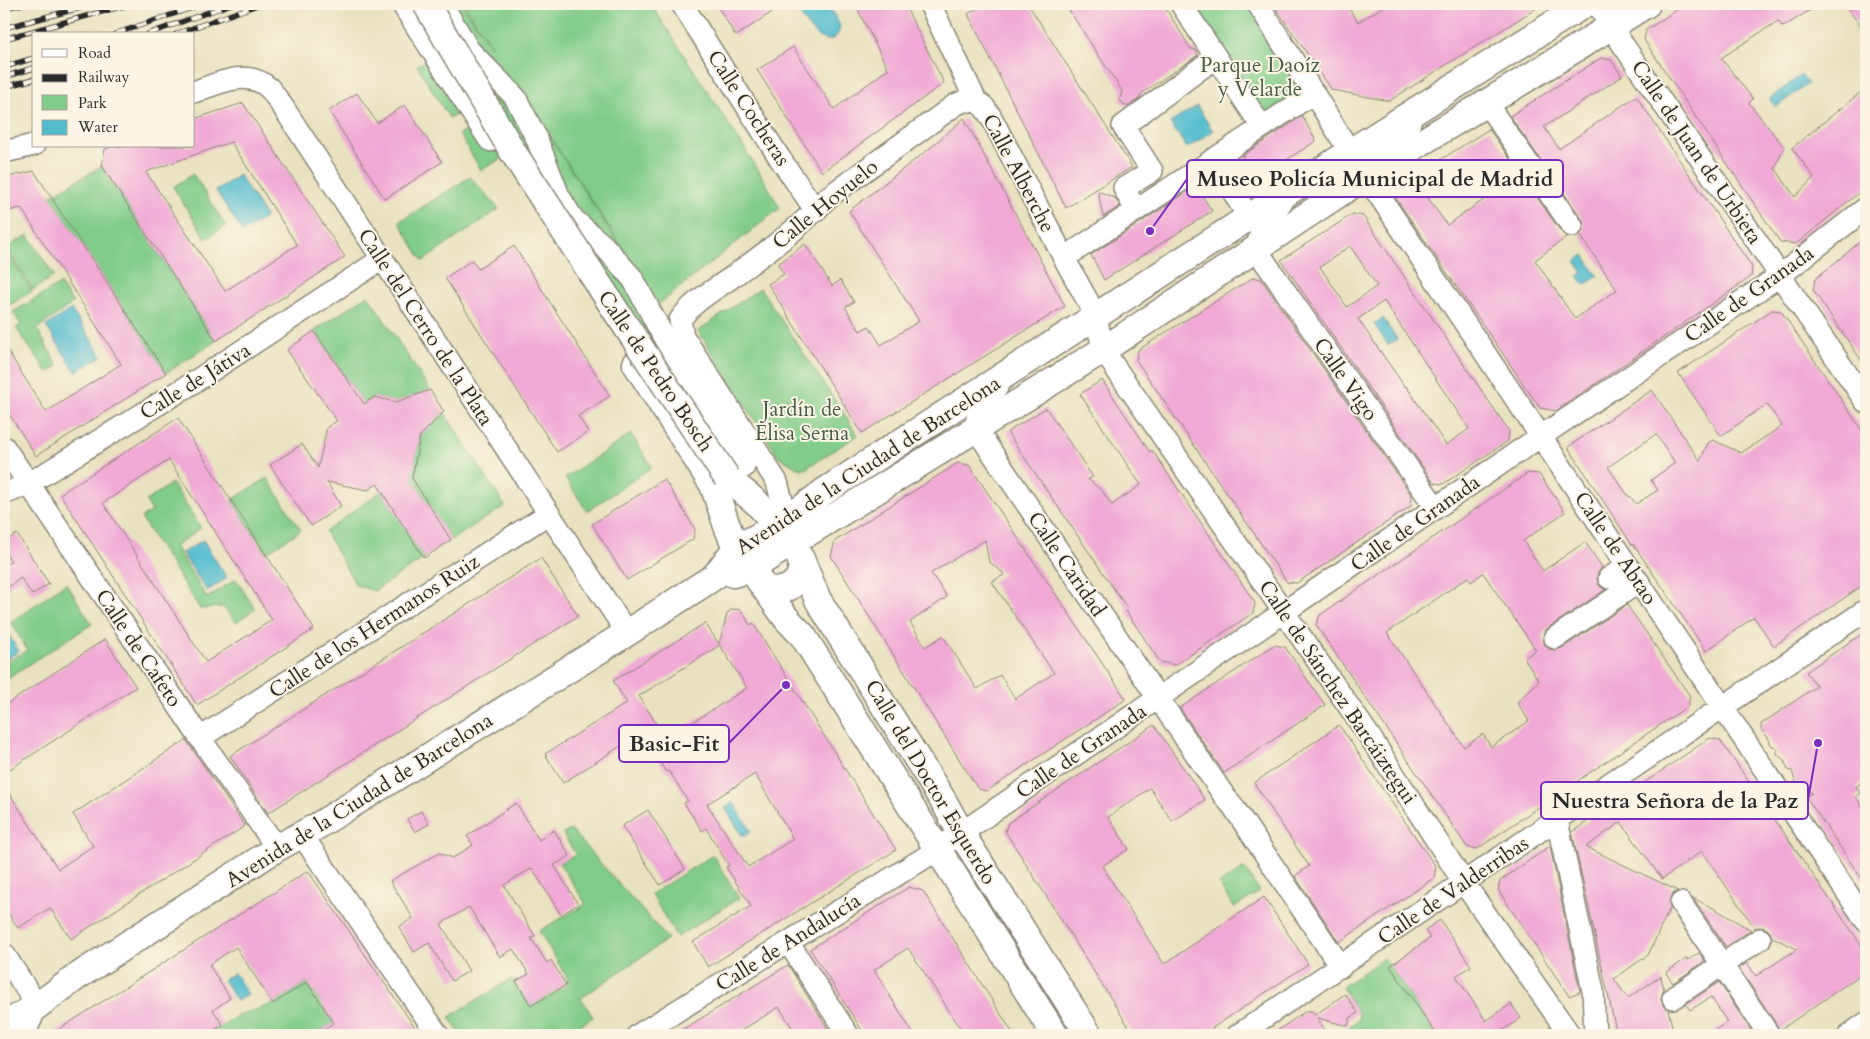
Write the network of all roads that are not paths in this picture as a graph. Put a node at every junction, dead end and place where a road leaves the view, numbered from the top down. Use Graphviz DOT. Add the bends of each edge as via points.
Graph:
graph roads {
  1 [pos="405,4"];
  2 [pos="426,4"];
  3 [pos="442,4"];
  4 [pos="682,4"];
  5 [pos="930,4"];
  6 [pos="1181,4"];
  7 [pos="1258,4"];
  8 [pos="1586,4"];
  9 [pos="1598,4"];
  10 [pos="1647,4"];
  11 [pos="1611,27"];
  12 [pos="1216,57"];
  13 [pos="195,92"];
  14 [pos="1314,93"];
  15 [pos="1436,98"];
  16 [pos="976,101"];
  17 [pos="1486,103"];
  18 [pos="1262,127"];
  19 [pos="32,145"];
  20 [pos="1356,148"];
  21 [pos="4,152"];
  22 [pos="1213,159"];
  23 [pos="1366,176"];
  24 [pos="1291,190"];
  25 [pos="1320,207"];
  26 [pos="1866,208"];
  27 [pos="816,211"];
  28 [pos="1136,211"];
  29 [pos="1249,218"];
  30 [pos="1572,226"];
  31 [pos="1256,249"];
  32 [pos="1064,258"];
  33 [pos="382,259"];
  34 [pos="1781,275"];
  35 [pos="1096,316"];
  36 [pos="680,320"];
  37 [pos="1104,350"];
  38 [pos="1027,361"];
  39 [pos="1866,402"];
  40 [pos="976,429"];
  41 [pos="1541,436"];
  42 [pos="4,447"];
  43 [pos="728,477"];
  44 [pos="28,484"];
  45 [pos="4,494"];
  46 [pos="756,502"];
  47 [pos="1436,508"];
  48 [pos="548,514"];
  49 [pos="789,543"];
  50 [pos="744,557"];
  51 [pos="1634,574"];
  52 [pos="1609,578"];
  53 [pos="1866,610"];
  54 [pos="1285,613"];
  55 [pos="627,634"];
  56 [pos="1555,638"];
  57 [pos="1158,699"];
  58 [pos="1723,708"];
  59 [pos="200,738"];
  60 [pos="1557,820"];
  61 [pos="961,833"];
  62 [pos="302,835"];
  63 [pos="277,848"];
  64 [pos="938,849"];
  65 [pos="1464,883"];
  66 [pos="1681,903"];
  67 [pos="1866,921"];
  68 [pos="1760,940"];
  69 [pos="788,942"];
  70 [pos="4,954"];
  71 [pos="1722,965"];
  72 [pos="1341,967"];
  73 [pos="1673,998"];
  74 [pos="36,1006"];
  75 [pos="1866,1023"];
  76 [pos="4,1025"];
  77 [pos="664,1028"];
  78 [pos="24,1035"];
  79 [pos="438,1035"];
  80 [pos="638,1035"];
  81 [pos="848,1035"];
  82 [pos="1055,1035"];
  83 [pos="1089,1035"];
  84 [pos="1238,1035"];
  85 [pos="1570,1035"];
  86 [pos="1595,1035"];
  87 [pos="1769,1035"];
  88 [pos="1849,1035"];
  1 -- 43 [label="main road, Calle de Pedro Bosch"];
  2 -- 43 [label="main road, Calle de Pedro Bosch, bridge" via="513,152"];
  3 -- 43 [label="street, Calle de Pedro Bosch" via="469,50 515,97 536,138 559,196 573,219 604,246 633,279 670,349"];
  4 -- 27 [label="street, Calle Cocheras"];
  5 -- 16 [label="street, Calle Alberche"];
  6 -- 12 [label="street"];
  7 -- 14 [label="street"];
  8 -- 15 [label="main road, Avenida de la Ciudad de Barcelona"];
  9 -- 11 [label="street"];
  10 -- 11 [label="main road, Avenida de la Ciudad de Barcelona"];
  11 -- 17 [label="main road, Avenida de la Ciudad de Barcelona"];
  11 -- 34 [label="street, Calle de Juan de Urbieta"];
  12 -- 18 [label="street"];
  12 -- 28 [label="street" via="1123,126 1152,171 1124,188"];
  13 -- 33 [label="street, Calle del Cerro de la Plata" via="236,78 250,79 268,87"];
  14 -- 18 [label="street"];
  14 -- 20 [label="street"];
  15 -- 20 [label="main road, Avenida de la Ciudad de Barcelona"];
  15 -- 23 [label="street, Avenida de la Ciudad de Barcelona" via="1376,156"];
  16 -- 27 [label="street, Calle Hoyuelo" via="955,105 828,198"];
  16 -- 32 [label="street, Calle Alberche" via="991,117"];
  17 -- 23 [label="main road, Avenida de la Ciudad de Barcelona"];
  17 -- 30 [label="street"];
  18 -- 22 [label="street"];
  19 -- 21 [label="street"];
  20 -- 24 [label="main road, Avenida de la Ciudad de Barcelona"];
  20 -- 25 [label="street, Avenida de la Ciudad de Barcelona" via="1356,164"];
  22 -- 28 [label="street"];
  22 -- 29 [label="street"];
  23 -- 25 [label="main road, Avenida de la Ciudad de Barcelona"];
  23 -- 41 [label="street, Calle de Abtao"];
  24 -- 29 [label="main road, Avenida de la Ciudad de Barcelona"];
  24 -- 31 [label="street, Avenida de la Ciudad de Barcelona" via="1263,226"];
  25 -- 31 [label="main road, Avenida de la Ciudad de Barcelona"];
  26 -- 34 [label="street, Calle de Granada"];
  27 -- 36 [label="street, Calle Hoyuelo" via="687,310"];
  28 -- 32 [label="street"];
  29 -- 35 [label="main road, Avenida de la Ciudad de Barcelona"];
  31 -- 37 [label="main road, Avenida de la Ciudad de Barcelona"];
  31 -- 47 [label="street, Calle Vigo"];
  32 -- 35 [label="street, Calle Alberche"];
  33 -- 44 [label="street, Calle de Játiva" via="188,386"];
  33 -- 48 [label="street, Calle del Cerro de la Plata"];
  34 -- 39 [label="street, Calle de Juan de Urbieta"];
  34 -- 41 [label="street, Calle de Granada"];
  35 -- 37 [label="street"];
  35 -- 38 [label="main road, Avenida de la Ciudad de Barcelona"];
  36 -- 49 [label="street, Calle de Pedro Bosch" via="683,336 777,482"];
  37 -- 40 [label="main road, Avenida de la Ciudad de Barcelona"];
  37 -- 54 [label="street, Calle de Sánchez Barcáiztegui"];
  38 -- 40 [label="street, Avenida de la Ciudad de Barcelona" via="978,405"];
  38 -- 49 [label="main road, Avenida de la Ciudad de Barcelona" via="818,496"];
  40 -- 49 [label="main road, Avenida de la Ciudad de Barcelona"];
  40 -- 57 [label="street, Calle Caridad"];
  41 -- 47 [label="street, Calle de Granada"];
  41 -- 51 [label="street, Calle de Abtao"];
  42 -- 44 [label="street, Calle de Cafeto"];
  43 -- 46 [label="main road, Calle de Pedro Bosch"];
  43 -- 50 [label="main road, Calle de Pedro Bosch"];
  44 -- 45 [label="street, Calle de Játiva"];
  44 -- 59 [label="street, Calle de Cafeto"];
  46 -- 49 [label="main road, Calle de Pedro Bosch"];
  46 -- 50 [label="main road" via="744,499 732,505 726,516"];
  47 -- 54 [label="street, Calle de Granada"];
  48 -- 55 [label="street, Calle del Cerro de la Plata"];
  48 -- 59 [label="street, Calle de los Hermanos Ruiz"];
  49 -- 50 [label="main road, Avenida de la Ciudad de Barcelona"];
  49 -- 50 [label="main road" via="802,565 799,578 789,588 777,591"];
  49 -- 61 [label="main road, Calle del Doctor Esquerdo" via="818,600"];
  50 -- 55 [label="main road, Avenida de la Ciudad de Barcelona" via="731,574 715,576"];
  50 -- 64 [label="main road, Calle del Doctor Esquerdo" via="786,618 803,636"];
  51 -- 52 [label="street"];
  51 -- 56 [label="street"];
  51 -- 58 [label="street, Calle de Abtao"];
  53 -- 58 [label="street, Calle de Valderribas"];
  54 -- 57 [label="street, Calle de Granada"];
  54 -- 65 [label="street, Calle de Sánchez Barcáiztegui"];
  55 -- 62 [label="main road, Avenida de la Ciudad de Barcelona"];
  57 -- 61 [label="street, Calle de Granada"];
  57 -- 72 [label="street, Calle Caridad"];
  58 -- 60 [label="street, Calle de Valderribas"];
  58 -- 67 [label="street, Calle de Abtao"];
  59 -- 63 [label="street, Calle de Cafeto"];
  60 -- 65 [label="street, Calle de Valderribas"];
  60 -- 86 [label="street" via="1594,991"];
  61 -- 64 [label="street, Calle de Granada"];
  61 -- 83 [label="main road, Calle del Doctor Esquerdo"];
  62 -- 63 [label="main road, Avenida de la Ciudad de Barcelona"];
  62 -- 79 [label="street"];
  63 -- 74 [label="main road, Avenida de la Ciudad de Barcelona"];
  64 -- 69 [label="street, Calle de Andalucía"];
  64 -- 82 [label="main road, Calle del Doctor Esquerdo"];
  65 -- 72 [label="street, Calle de Valderribas"];
  65 -- 85 [label="street, Calle de Sánchez Barcáiztegui"];
  66 -- 71 [label="street"];
  68 -- 71 [label="street"];
  69 -- 77 [label="street, Calle de Andalucía"];
  69 -- 81 [label="street"];
  70 -- 74 [label="street"];
  71 -- 73 [label="street"];
  71 -- 87 [label="street"];
  72 -- 84 [label="street, Calle de Valderribas"];
  74 -- 76 [label="main road, Avenida de la Ciudad de Barcelona"];
  74 -- 78 [label="street"];
  75 -- 88 [label="street"];
  77 -- 80 [label="street, Calle de Andalucía"];
}
